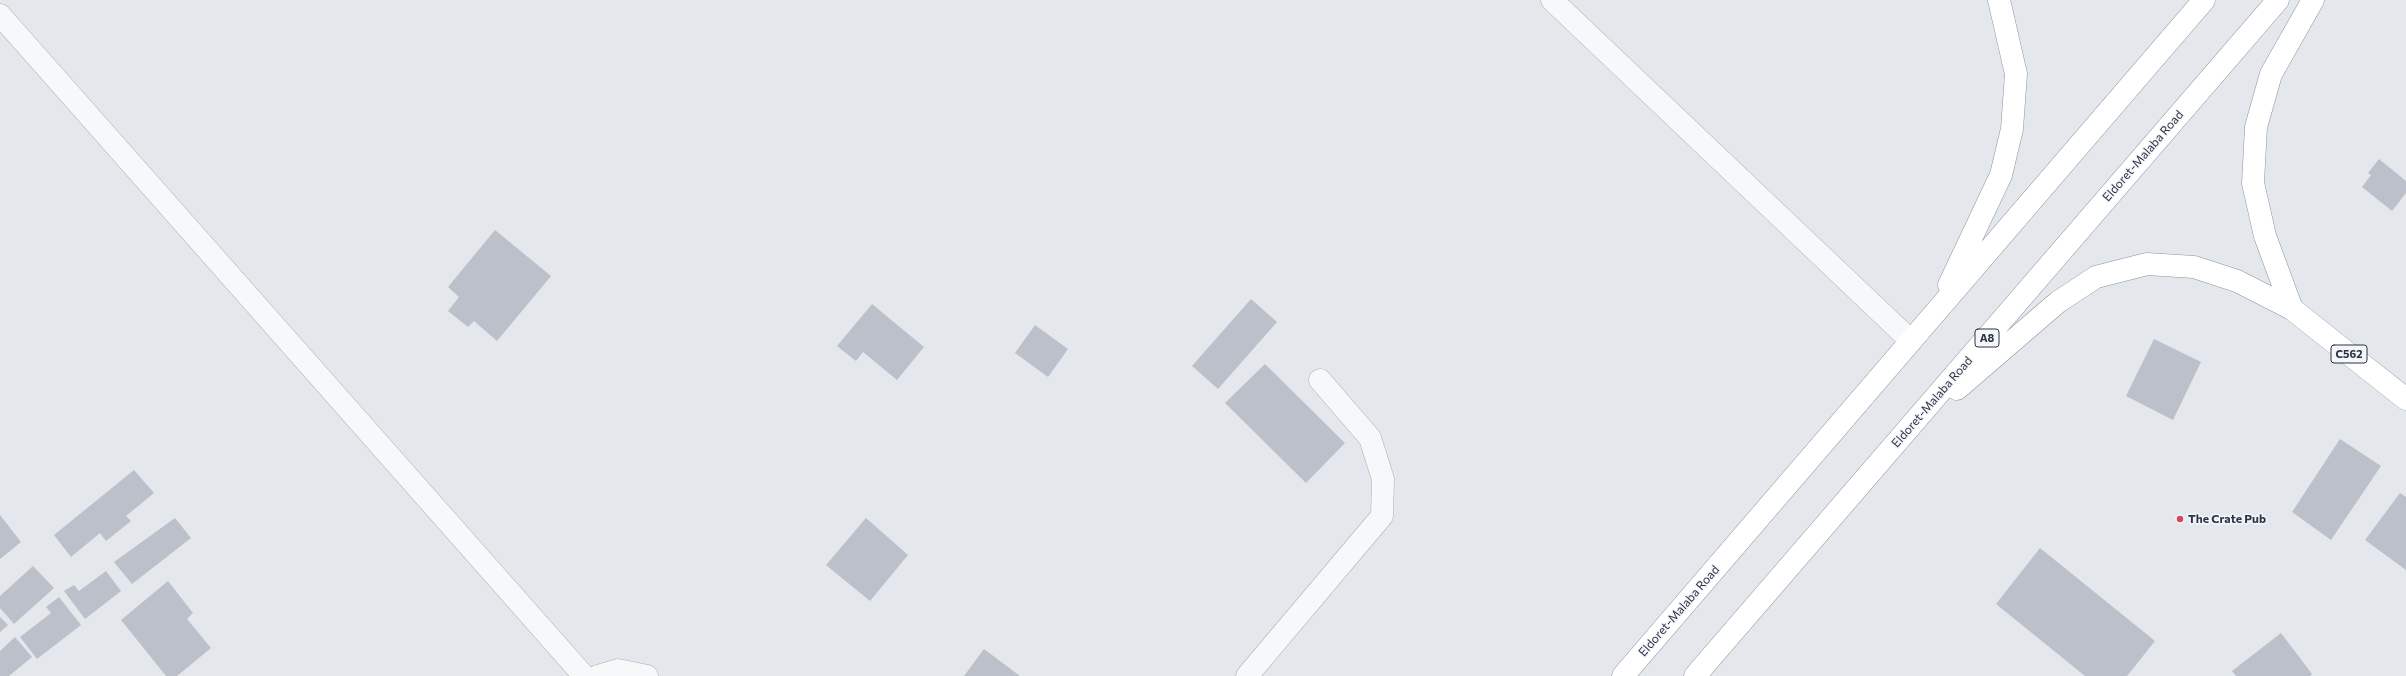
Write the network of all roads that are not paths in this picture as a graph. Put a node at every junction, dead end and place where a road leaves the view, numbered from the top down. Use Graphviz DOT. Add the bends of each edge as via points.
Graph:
graph roads {
  1 [pos="1552,0"];
  2 [pos="1999,0"];
  3 [pos="2204,0"];
  4 [pos="2278,0"];
  5 [pos="2313,0"];
  6 [pos="0,15"];
  7 [pos="2292,309"];
  8 [pos="1936,313"];
  9 [pos="1911,341"];
  10 [pos="1320,380"];
  11 [pos="2406,399"];
  12 [pos="1900,438"];
  13 [pos="584,676"];
  14 [pos="598,676"];
  15 [pos="647,676"];
  16 [pos="1247,676"];
  17 [pos="1623,676"];
  18 [pos="1695,676"];
  1 -- 9 [label="street"];
  2 -- 8 [label="main road" via="2016,74 2012,129 2001,175"];
  3 -- 8 [label="main road, Eldoret-Malaba Road"];
  4 -- 12 [label="main road, Eldoret-Malaba Road / A8"];
  5 -- 7 [label="main road" via="2271,74 2256,127 2253,183 2265,236"];
  6 -- 13 [label="street"];
  7 -- 11 [label="main road, C562"];
  7 -- 12 [label="main road" via="2237,281 2194,267 2147,264 2096,277 2058,302"];
  8 -- 9 [label="main road, Eldoret-Malaba Road"];
  9 -- 17 [label="main road, Eldoret-Malaba Road"];
  10 -- 16 [label="street" via="1370,438 1383,479 1382,516"];
  12 -- 18 [label="main road, Eldoret-Malaba Road / A8"];
  14 -- 15 [label="street" via="618,670"];
}
